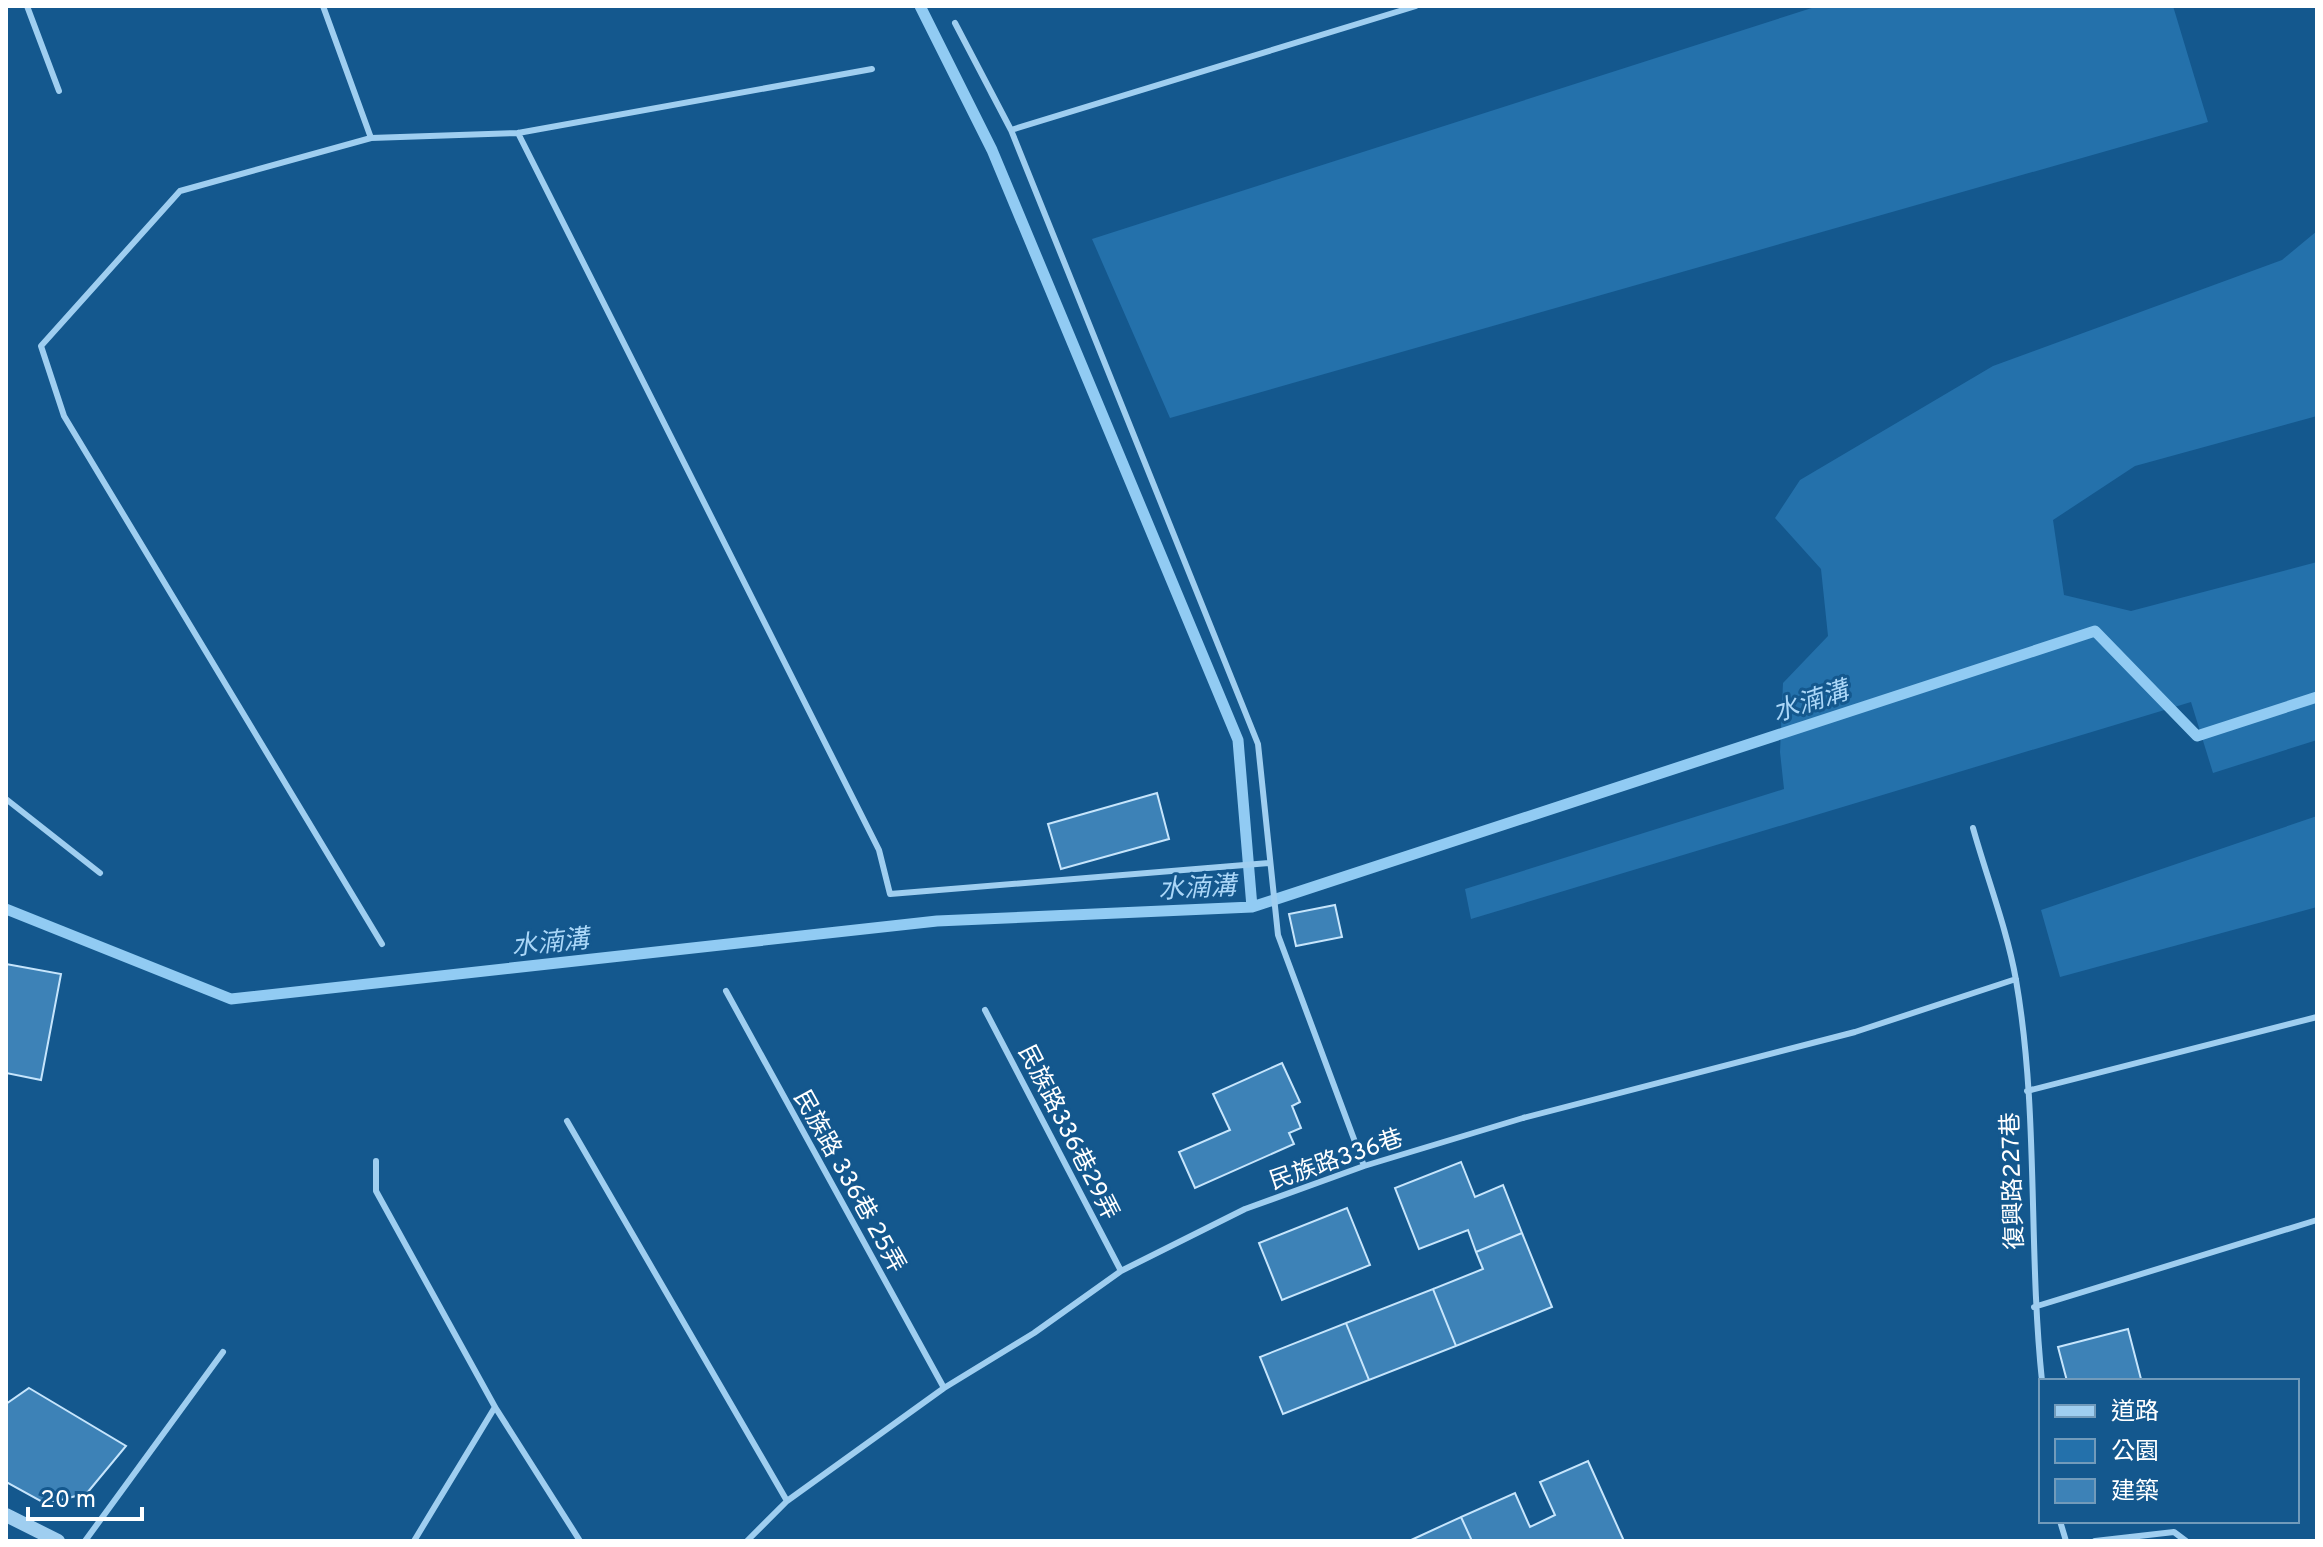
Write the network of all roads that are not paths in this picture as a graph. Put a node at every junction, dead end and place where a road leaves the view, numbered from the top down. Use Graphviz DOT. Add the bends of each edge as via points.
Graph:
graph roads {
  1 [pos="27,6"];
  2 [pos="323,6"];
  3 [pos="1416,6"];
  4 [pos="955,23"];
  5 [pos="872,69"];
  6 [pos="59,91"];
  7 [pos="1011,130"];
  8 [pos="518,133"];
  9 [pos="371,138"];
  10 [pos="6,799"];
  11 [pos="1973,828"];
  12 [pos="1269,863"];
  13 [pos="100,873"];
  14 [pos="382,944"];
  15 [pos="2016,979"];
  16 [pos="726,991"];
  17 [pos="985,1010"];
  18 [pos="2317,1017"];
  19 [pos="2027,1091"];
  20 [pos="567,1121"];
  21 [pos="376,1161"];
  22 [pos="1364,1166"];
  23 [pos="2317,1220"];
  24 [pos="1121,1271"];
  25 [pos="2034,1307"];
  26 [pos="223,1352"];
  27 [pos="2042,1379"];
  28 [pos="944,1388"];
  29 [pos="495,1407"];
  30 [pos="787,1501"];
  31 [pos="6,1515"];
  32 [pos="58,1541"];
  33 [pos="85,1541"];
  34 [pos="414,1541"];
  35 [pos="580,1541"];
  36 [pos="747,1541"];
  37 [pos="2095,1541"];
  38 [pos="2186,1541"];
  1 -- 6 [label="lane"];
  2 -- 9 [label="lane"];
  3 -- 7 [label="lane"];
  4 -- 7 [label="lane"];
  5 -- 8 [label="lane"];
  7 -- 12 [label="lane" via="1258,744"];
  8 -- 9 [label="lane"];
  8 -- 12 [label="lane" via="879,850 890,894"];
  9 -- 14 [label="lane" via="180,191 41,346 64,416"];
  10 -- 13 [label="lane"];
  11 -- 15 [label="lane, 復興路227巷"];
  12 -- 22 [label="lane" via="1278,935"];
  15 -- 19 [label="lane, 復興路227巷"];
  15 -- 22 [label="lane, 民族路336巷" via="1855,1032 1523,1118"];
  16 -- 28 [label="lane, 民族路 336巷 25弄"];
  17 -- 24 [label="lane, 民族路336巷29弄"];
  18 -- 19 [label="lane"];
  19 -- 25 [label="lane, 復興路227巷"];
  20 -- 30 [label="lane"];
  21 -- 29 [label="lane" via="376,1191"];
  22 -- 24 [label="lane, 民族路336巷" via="1245,1209"];
  23 -- 25 [label="lane"];
  24 -- 28 [label="lane, 民族路336巷"];
  25 -- 27 [label="lane, 復興路227巷"];
  26 -- 33 [label="lane"];
  28 -- 30 [label="lane, 民族路336巷"];
  29 -- 34 [label="lane"];
  29 -- 35 [label="lane"];
  30 -- 36 [label="lane, 民族路336巷"];
  31 -- 32 [label="street"];
  37 -- 38 [label="lane" via="2174,1532"];
}
